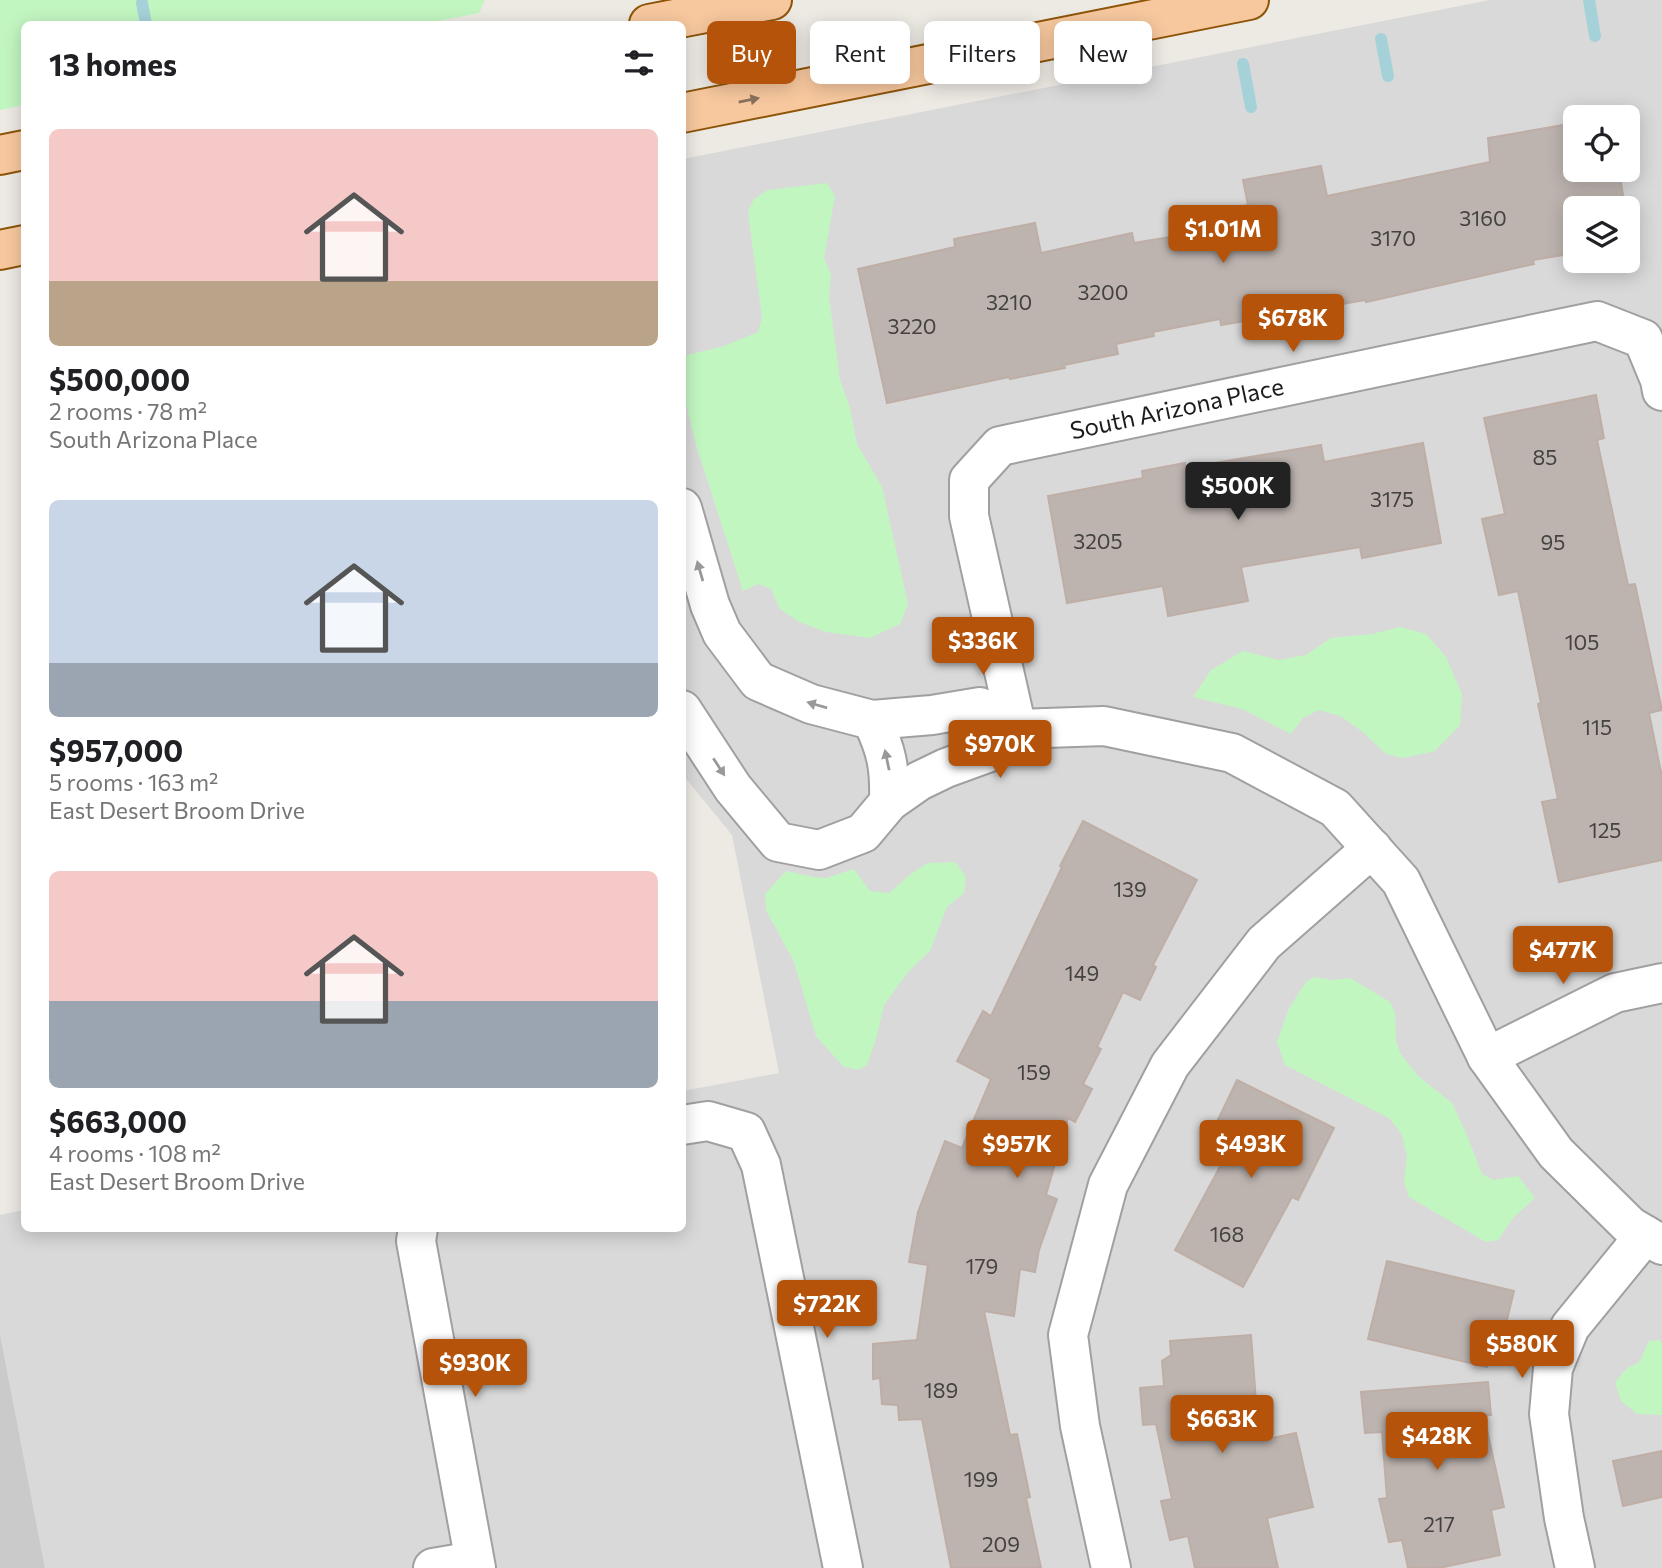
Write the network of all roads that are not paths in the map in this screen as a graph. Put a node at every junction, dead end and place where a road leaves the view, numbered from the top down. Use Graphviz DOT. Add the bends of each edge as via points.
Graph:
graph roads {
  1 [pos="772,0"];
  2 [pos="1250,0"];
  3 [pos="664,21"];
  4 [pos="686,112"];
  5 [pos="21,151"];
  6 [pos="0,155"];
  7 [pos="21,246"];
  8 [pos="0,250"];
  9 [pos="1662,391"];
  10 [pos="686,522"];
  11 [pos="686,715"];
  12 [pos="872,719"];
  13 [pos="1017,729"];
  14 [pos="889,802"];
  15 [pos="1372,848"];
  16 [pos="1662,983"];
  17 [pos="1487,1057"];
  18 [pos="686,1124"];
  19 [pos="416,1235"];
  20 [pos="1653,1240"];
  21 [pos="475,1564"];
  22 [pos="433,1568"];
  23 [pos="843,1568"];
  24 [pos="1111,1568"];
  25 [pos="1575,1568"];
  1 -- 3 [label="main road"];
  4 -- 2 [label="main road, one-way"];
  5 -- 6 [label="main road"];
  7 -- 8 [label="main road"];
  9 -- 13 [label="street, South Arizona Place" via="1643,339 1597,321 1000,446 969,480 969,516"];
  12 -- 10 [label="street, one-way" via="810,704 758,681 722,633"];
  11 -- 14 [label="street, one-way" via="733,788 779,842 819,850 863,833"];
  12 -- 13 [label="street" via="979,707"];
  14 -- 12 [label="street, one-way" via="887,757"];
  13 -- 14 [label="street" via="990,752 919,781"];
  13 -- 15 [label="street" via="1104,726 1232,753 1335,808"];
  15 -- 17 [label="street" via="1401,881"];
  15 -- 24 [label="street" via="1264,943 1170,1065 1108,1185 1068,1335 1080,1426"];
  16 -- 17 [label="street" via="1615,993"];
  17 -- 20 [label="street" via="1556,1153 1630,1226"];
  18 -- 23 [label="street" via="708,1121 746,1132 761,1165"];
  19 -- 21 [label="street"];
  20 -- 25 [label="street" via="1570,1327 1553,1368 1549,1414"];
  21 -- 22 [label="street"];
}
